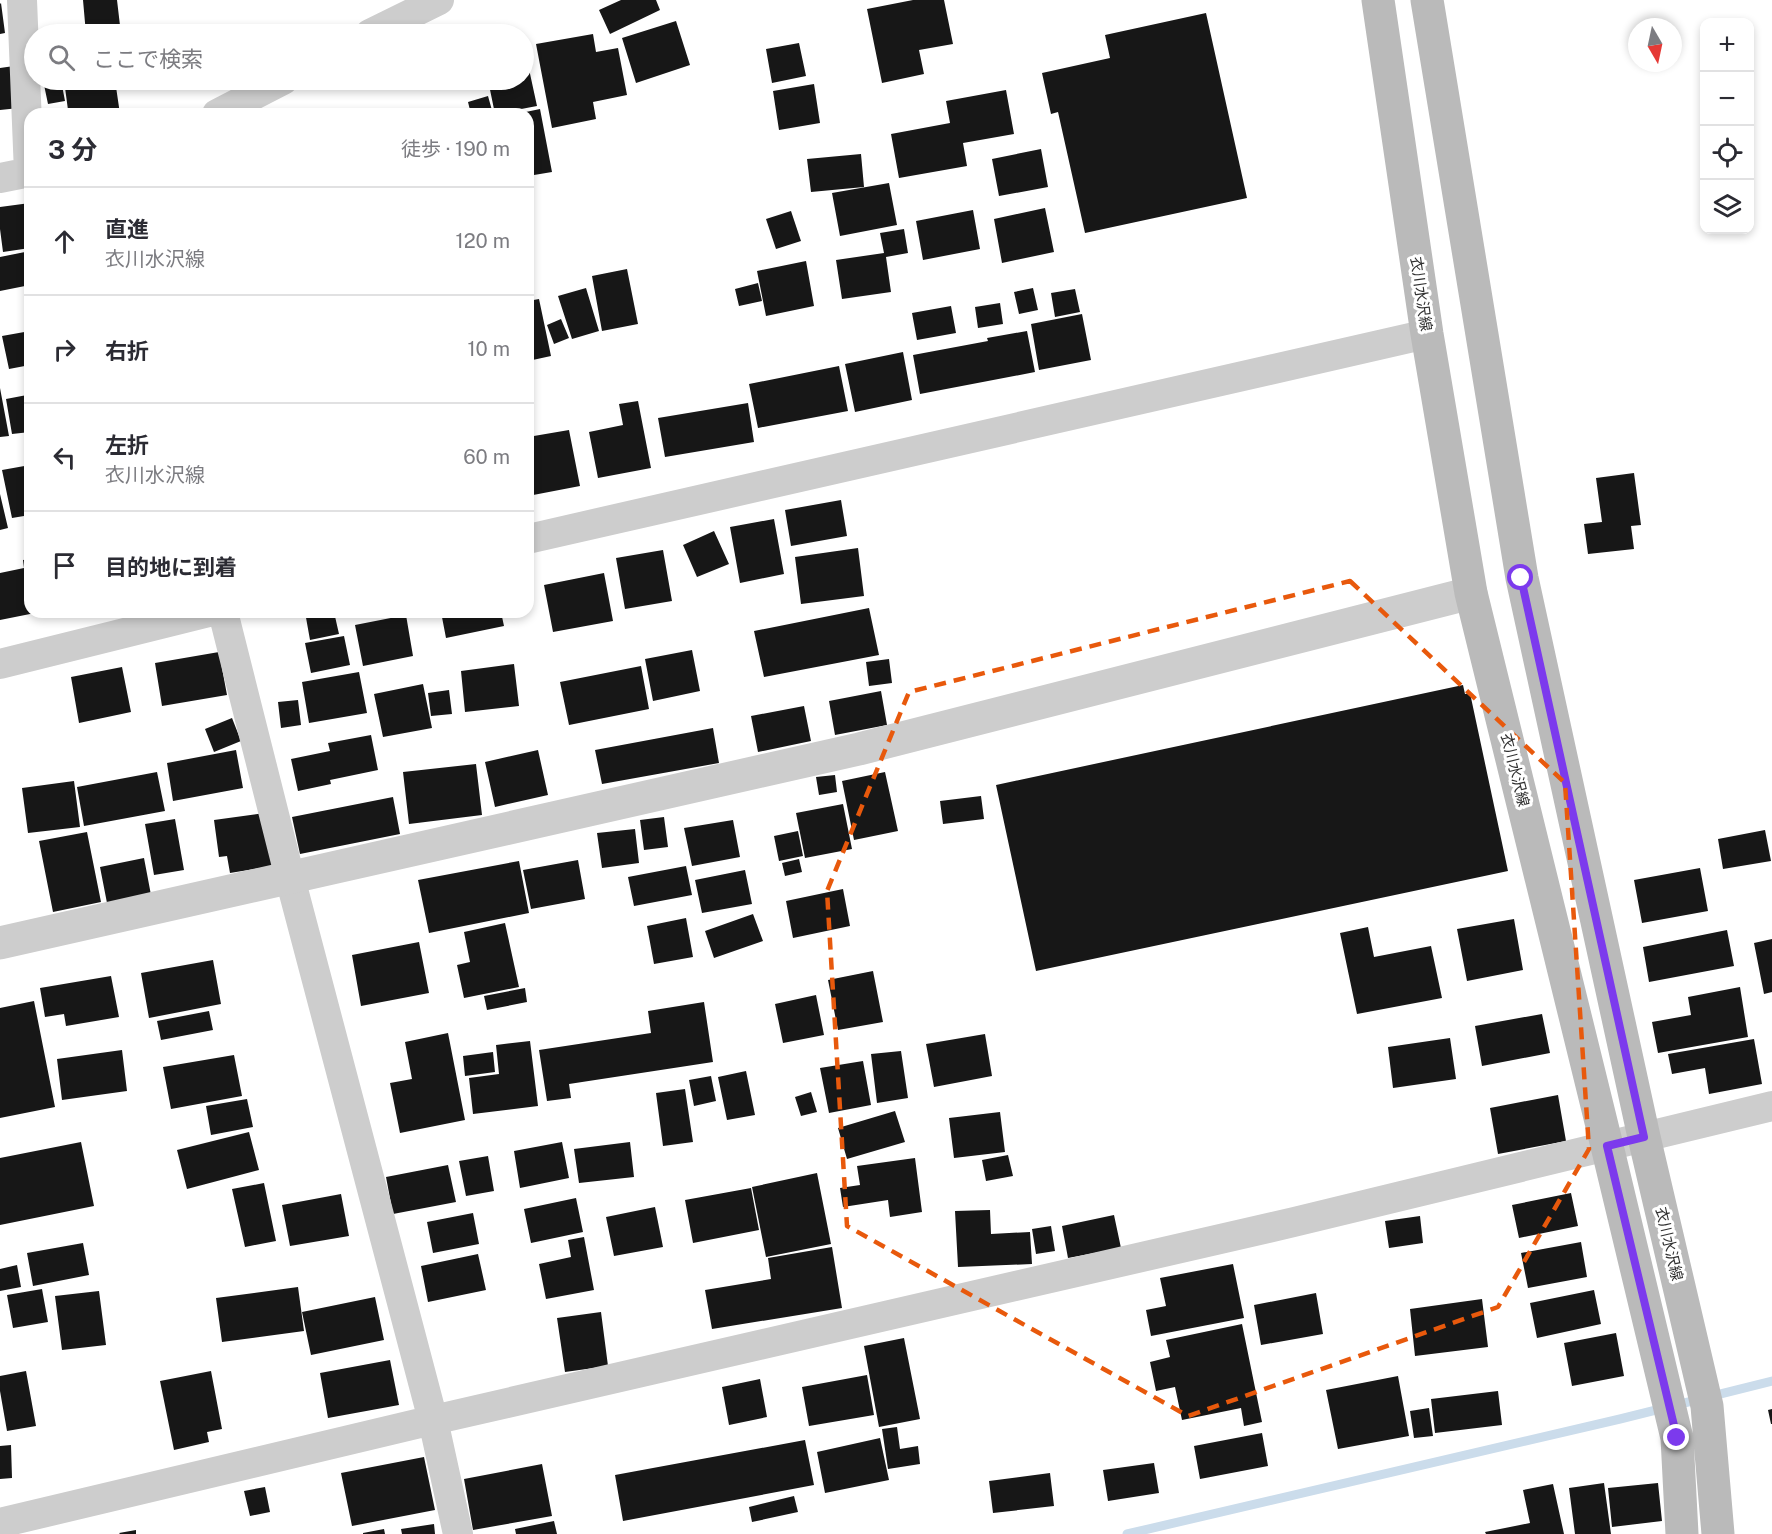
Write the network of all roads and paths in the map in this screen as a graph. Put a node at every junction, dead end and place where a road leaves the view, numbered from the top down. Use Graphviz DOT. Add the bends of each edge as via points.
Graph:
graph roads {
  1 [pos="22,0"];
  2 [pos="439,0"];
  3 [pos="1378,0"];
  4 [pos="1427,0"];
  5 [pos="390,24"];
  6 [pos="24,43"];
  7 [pos="26,90"];
  8 [pos="264,90"];
  9 [pos="27,108"];
  10 [pos="229,108"];
  11 [pos="24,173"];
  12 [pos="0,178"];
  13 [pos="1427,334"];
  14 [pos="534,538"];
  15 [pos="1471,592"];
  16 [pos="185,618"];
  17 [pos="225,618"];
  18 [pos="0,664"];
  19 [pos="290,878"];
  20 [pos="0,943"];
  21 [pos="1772,1106"];
  22 [pos="1644,1137"];
  23 [pos="1607,1146"];
  24 [pos="433,1420"];
  25 [pos="0,1523"];
  26 [pos="458,1534"];
  27 [pos="1682,1534"];
  28 [pos="1718,1534"];
  1 -- 6 [label="street"];
  2 -- 5 [label="street"];
  3 -- 13 [label="main road, 衣川水沢線"];
  4 -- 22 [label="main road, 衣川水沢線" via="1521,578"];
  7 -- 9 [label="street"];
  8 -- 10 [label="street"];
  11 -- 12 [label="street"];
  13 -- 14 [label="street"];
  13 -- 15 [label="main road, 衣川水沢線"];
  15 -- 19 [label="street" via="859,749"];
  15 -- 23 [label="main road, 衣川水沢線"];
  16 -- 18 [label="street"];
  17 -- 19 [label="street"];
  19 -- 20 [label="street"];
  19 -- 24 [label="street"];
  21 -- 22 [label="street"];
  22 -- 23 [label="street"];
  22 -- 28 [label="main road, 衣川水沢線" via="1707,1406"];
  23 -- 24 [label="street"];
  23 -- 27 [label="main road, 衣川水沢線" via="1677,1438"];
  24 -- 25 [label="street"];
  24 -- 26 [label="street"];
}
